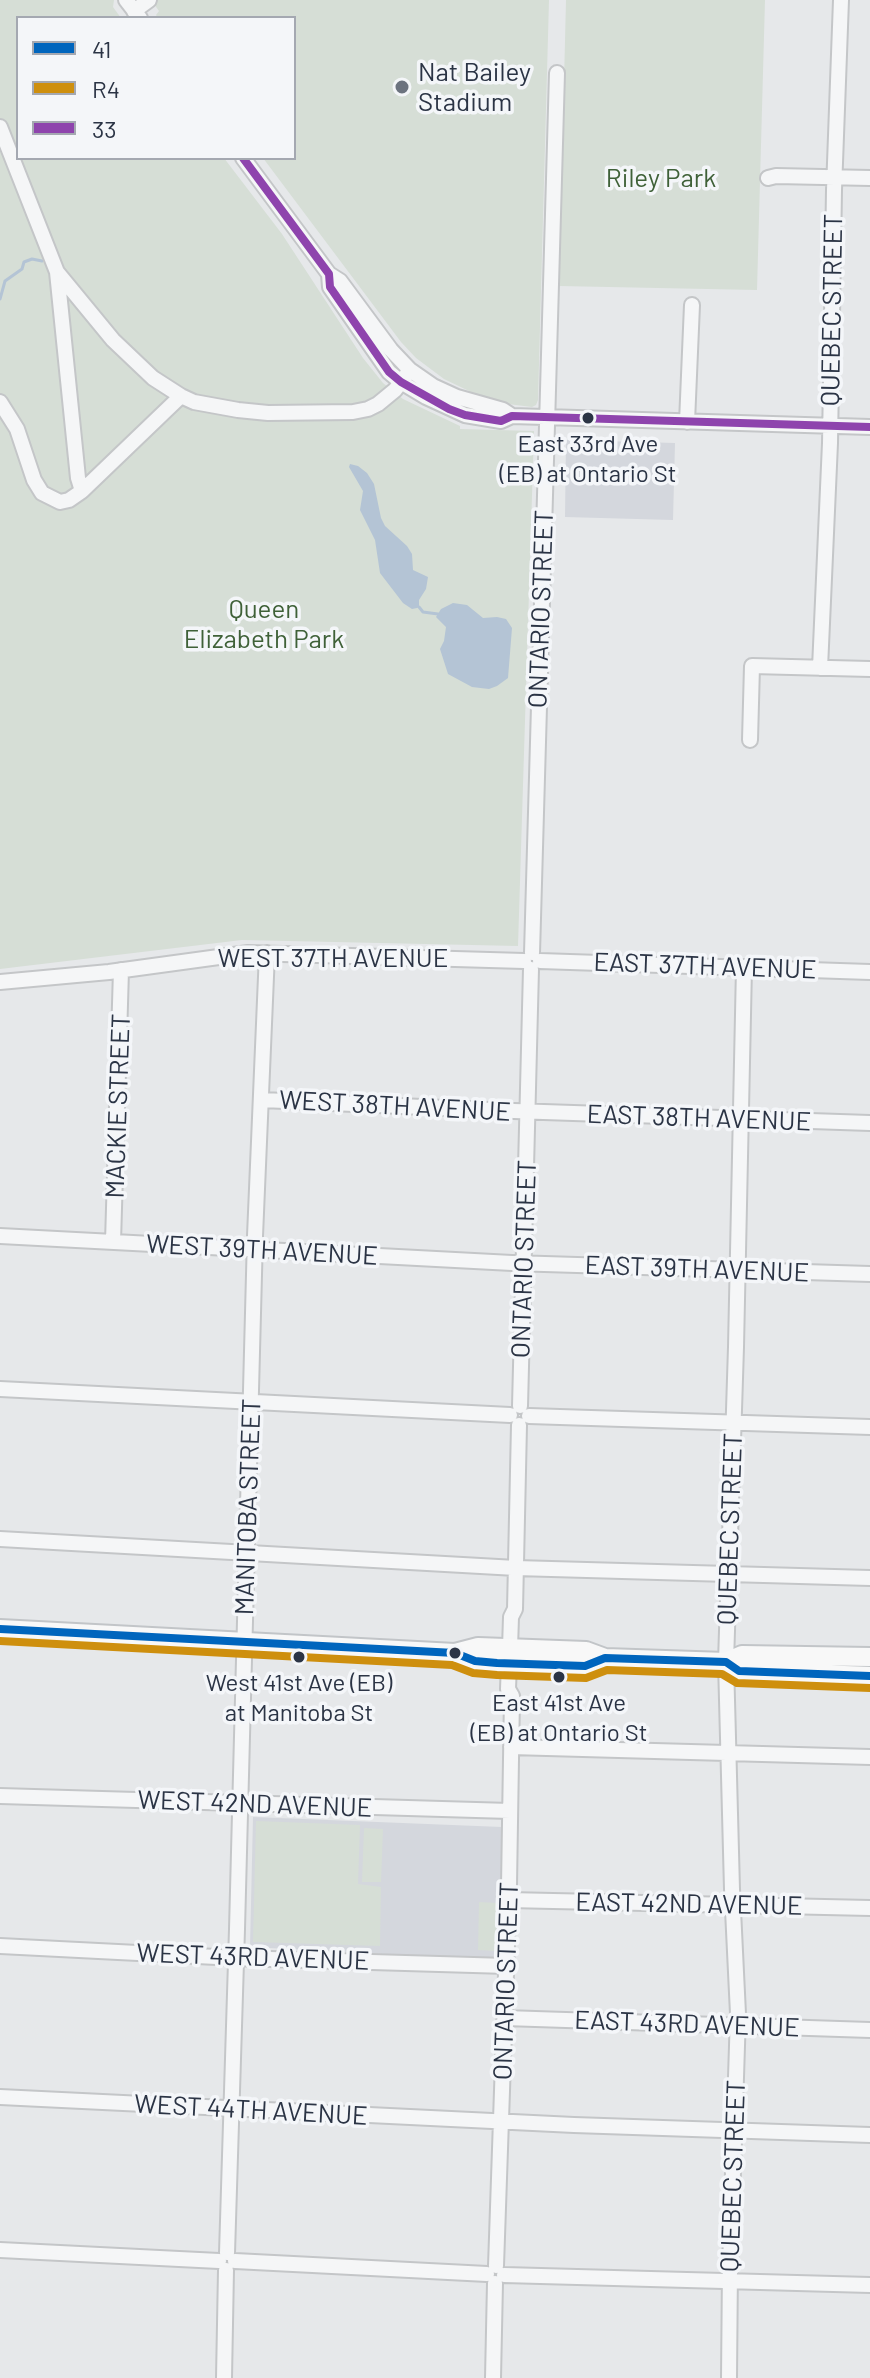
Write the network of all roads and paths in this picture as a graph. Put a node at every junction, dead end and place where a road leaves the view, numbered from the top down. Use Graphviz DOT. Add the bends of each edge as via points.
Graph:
graph roads {
  1 [pos="149,0"];
  2 [pos="841,0"];
  3 [pos="133,10"];
  4 [pos="557,73"];
  5 [pos="0,127"];
  6 [pos="244,160"];
  7 [pos="834,177"];
  8 [pos="768,178"];
  9 [pos="870,178"];
  10 [pos="57,272"];
  11 [pos="329,274"];
  12 [pos="692,305"];
  13 [pos="410,370"];
  14 [pos="401,382"];
  15 [pos="181,396"];
  16 [pos="0,402"];
  17 [pos="512,416"];
  18 [pos="547,417"];
  19 [pos="687,422"];
  20 [pos="830,426"];
  21 [pos="870,427"];
  22 [pos="82,491"];
  23 [pos="820,668"];
  24 [pos="870,669"];
  25 [pos="750,740"];
  26 [pos="267,953"];
  27 [pos="532,961"];
  28 [pos="744,967"];
  29 [pos="121,970"];
  30 [pos="870,972"];
  31 [pos="0,982"];
  32 [pos="262,1100"];
  33 [pos="528,1112"];
  34 [pos="741,1119"];
  35 [pos="870,1123"];
  36 [pos="0,1236"];
  37 [pos="113,1242"];
  38 [pos="254,1249"];
  39 [pos="524,1264"];
  40 [pos="737,1271"];
  41 [pos="870,1274"];
  42 [pos="0,1389"];
  43 [pos="251,1402"];
  44 [pos="520,1415"];
  45 [pos="733,1421"];
  46 [pos="870,1427"];
  47 [pos="0,1539"];
  48 [pos="246,1552"];
  49 [pos="516,1568"];
  50 [pos="728,1573"];
  51 [pos="870,1578"];
  52 [pos="0,1629"];
  53 [pos="244,1642"];
  54 [pos="513,1656"];
  55 [pos="870,1657"];
  56 [pos="726,1662"];
  57 [pos="870,1676"];
  58 [pos="511,1747"];
  59 [pos="729,1754"];
  60 [pos="870,1757"];
  61 [pos="0,1796"];
  62 [pos="240,1804"];
  63 [pos="510,1811"];
  64 [pos="508,1900"];
  65 [pos="732,1905"];
  66 [pos="870,1908"];
  67 [pos="0,1946"];
  68 [pos="236,1958"];
  69 [pos="507,1966"];
  70 [pos="505,2018"];
  71 [pos="737,2025"];
  72 [pos="870,2030"];
  73 [pos="0,2097"];
  74 [pos="232,2110"];
  75 [pos="501,2120"];
  76 [pos="733,2130"];
  77 [pos="870,2135"];
  78 [pos="0,2250"];
  79 [pos="227,2261"];
  80 [pos="496,2275"];
  81 [pos="729,2282"];
  82 [pos="870,2285"];
  83 [pos="224,2378"];
  84 [pos="493,2378"];
  85 [pos="729,2378"];
  1 -- 3 [label="street"];
  2 -- 7 [label="street, QUEBEC STREET"];
  4 -- 18 [label="street, ONTARIO STREET"];
  5 -- 10 [label="street"];
  6 -- 11 [label="street"];
  7 -- 8 [label="street"];
  7 -- 9 [label="street"];
  7 -- 20 [label="street, QUEBEC STREET"];
  10 -- 15 [label="street" via="113,340"];
  10 -- 22 [label="street"];
  11 -- 13 [label="street"];
  11 -- 14 [label="street" via="330,287 357,328"];
  12 -- 19 [label="street"];
  13 -- 14 [label="street"];
  13 -- 17 [label="street" via="457,397"];
  14 -- 15 [label="street" via="378,404 353,412 268,413"];
  14 -- 17 [label="street" via="465,415 501,421"];
  15 -- 22 [label="street"];
  16 -- 22 [label="street" via="17,429 42,493 60,502"];
  17 -- 18 [label="street"];
  18 -- 19 [label="street"];
  18 -- 27 [label="street, ONTARIO STREET"];
  19 -- 20 [label="street"];
  20 -- 21 [label="street"];
  20 -- 23 [label="street, QUEBEC STREET"];
  23 -- 24 [label="street"];
  23 -- 25 [label="street" via="752,666"];
  26 -- 27 [label="street, WEST 37TH AVENUE"];
  26 -- 29 [label="street, WEST 37TH AVENUE"];
  26 -- 32 [label="street, MANITOBA STREET"];
  27 -- 28 [label="street, EAST 37TH AVENUE"];
  27 -- 33 [label="street, ONTARIO STREET"];
  28 -- 30 [label="street, EAST 37TH AVENUE"];
  28 -- 34 [label="street, QUEBEC STREET"];
  29 -- 31 [label="street, WEST 37TH AVENUE"];
  29 -- 37 [label="street, MACKIE STREET"];
  32 -- 33 [label="street, WEST 38TH AVENUE"];
  32 -- 38 [label="street, MANITOBA STREET"];
  33 -- 34 [label="street, EAST 38TH AVENUE"];
  33 -- 39 [label="street, ONTARIO STREET"];
  34 -- 35 [label="street, EAST 38TH AVENUE"];
  34 -- 40 [label="street, QUEBEC STREET"];
  36 -- 37 [label="street, WEST 39TH AVENUE"];
  37 -- 38 [label="street, WEST 39TH AVENUE"];
  38 -- 39 [label="street, WEST 39TH AVENUE"];
  38 -- 43 [label="street, MANITOBA STREET"];
  39 -- 40 [label="street, EAST 39TH AVENUE"];
  39 -- 44 [label="street, ONTARIO STREET"];
  40 -- 41 [label="street, EAST 39TH AVENUE"];
  40 -- 45 [label="street, QUEBEC STREET"];
  42 -- 43 [label="street"];
  43 -- 44 [label="street"];
  43 -- 48 [label="street, MANITOBA STREET"];
  44 -- 45 [label="street"];
  44 -- 49 [label="street, ONTARIO STREET"];
  45 -- 46 [label="street"];
  45 -- 50 [label="street, QUEBEC STREET"];
  47 -- 48 [label="street"];
  48 -- 49 [label="street"];
  48 -- 53 [label="street, MANITOBA STREET"];
  49 -- 50 [label="street"];
  49 -- 54 [label="street, ONTARIO STREET"];
  50 -- 51 [label="street"];
  50 -- 56 [label="street, QUEBEC STREET"];
  52 -- 53 [label="main road"];
  53 -- 54 [label="main road" via="455,1653 478,1647"];
  53 -- 62 [label="street, MANITOBA STREET"];
  54 -- 56 [label="main road" via="585,1666 605,1658"];
  54 -- 58 [label="street, ONTARIO STREET" via="508,1689"];
  55 -- 56 [label="main road" via="742,1655"];
  56 -- 57 [label="main road" via="739,1671"];
  56 -- 59 [label="street, QUEBEC STREET"];
  58 -- 59 [label="street"];
  58 -- 63 [label="street, ONTARIO STREET"];
  59 -- 60 [label="street"];
  59 -- 65 [label="street, QUEBEC STREET"];
  61 -- 62 [label="street, WEST 42ND AVENUE"];
  62 -- 63 [label="street, WEST 42ND AVENUE"];
  62 -- 68 [label="street, MANITOBA STREET"];
  63 -- 64 [label="street, ONTARIO STREET"];
  64 -- 65 [label="street, EAST 42ND AVENUE"];
  64 -- 69 [label="street, ONTARIO STREET"];
  65 -- 66 [label="street, EAST 42ND AVENUE"];
  65 -- 71 [label="street, QUEBEC STREET"];
  67 -- 68 [label="street, WEST 43RD AVENUE"];
  68 -- 69 [label="street, WEST 43RD AVENUE"];
  68 -- 74 [label="street, MANITOBA STREET"];
  69 -- 70 [label="street, ONTARIO STREET"];
  70 -- 71 [label="street, EAST 43RD AVENUE"];
  70 -- 75 [label="street, ONTARIO STREET"];
  71 -- 72 [label="street, EAST 43RD AVENUE"];
  71 -- 76 [label="street, QUEBEC STREET"];
  73 -- 74 [label="street, WEST 44TH AVENUE"];
  74 -- 75 [label="street, WEST 44TH AVENUE"];
  74 -- 79 [label="street, MANITOBA STREET"];
  75 -- 76 [label="street, WEST 44TH AVENUE"];
  75 -- 80 [label="street, ONTARIO STREET"];
  76 -- 77 [label="street, WEST 44TH AVENUE"];
  76 -- 81 [label="street, QUEBEC STREET"];
  78 -- 79 [label="street"];
  79 -- 80 [label="street"];
  79 -- 83 [label="street, MANITOBA STREET"];
  80 -- 81 [label="street"];
  80 -- 84 [label="street, ONTARIO STREET"];
  81 -- 82 [label="street"];
  81 -- 85 [label="street, QUEBEC STREET"];
}
